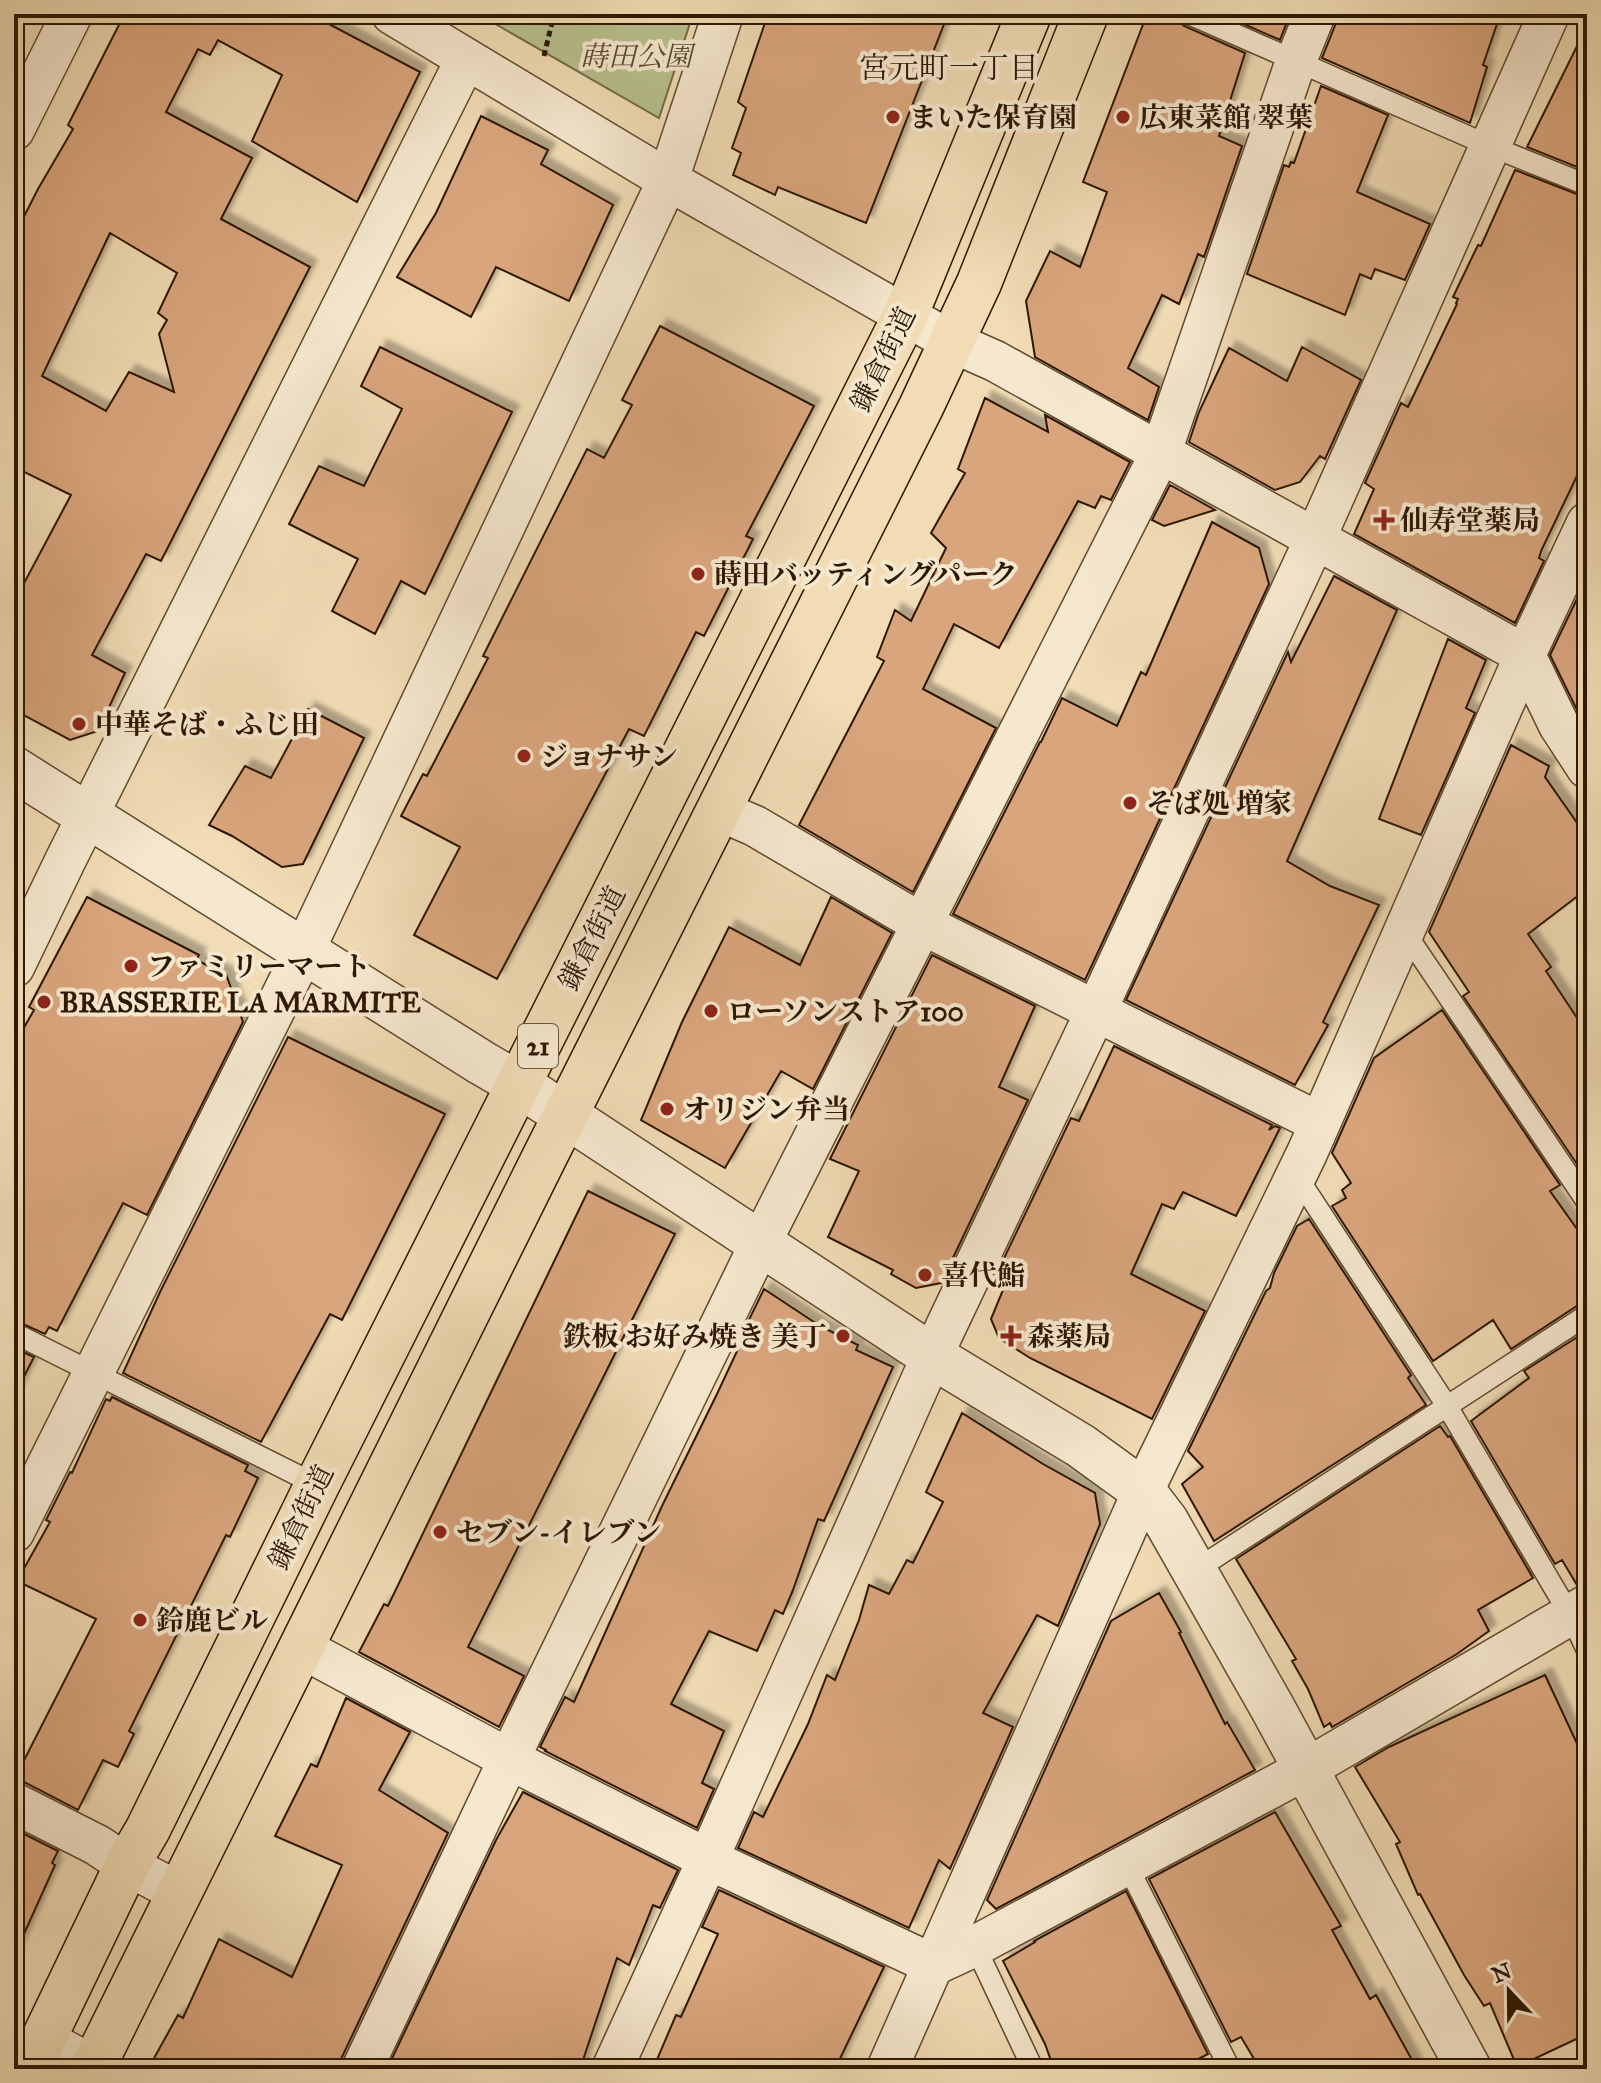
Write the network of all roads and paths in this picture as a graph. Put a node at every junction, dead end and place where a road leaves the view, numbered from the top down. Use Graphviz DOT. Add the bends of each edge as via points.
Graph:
graph roads {
  1 [pos="72,14"];
  2 [pos="392,14"];
  3 [pos="723,14"];
  4 [pos="1029,14"];
  5 [pos="1086,14"];
  6 [pos="1189,14"];
  7 [pos="1315,14"];
  8 [pos="1549,14"];
  9 [pos="466,59"];
  10 [pos="1296,61"];
  11 [pos="14,130"];
  12 [pos="1490,146"];
  13 [pos="668,180"];
  14 [pos="1587,185"];
  15 [pos="906,314"];
  16 [pos="952,342"];
  17 [pos="1161,452"];
  18 [pos="1587,523"];
  19 [pos="1315,539"];
  20 [pos="1525,655"];
  21 [pos="1587,768"];
  22 [pos="14,769"];
  23 [pos="718,810"];
  24 [pos="87,815"];
  25 [pos="922,924"];
  26 [pos="1404,931"];
  27 [pos="304,951"];
  28 [pos="14,967"];
  29 [pos="1096,1011"];
  30 [pos="518,1084"];
  31 [pos="565,1116"];
  32 [pos="1320,1123"];
  33 [pos="1296,1175"];
  34 [pos="1587,1202"];
  35 [pos="760,1244"];
  36 [pos="1587,1315"];
  37 [pos="14,1333"];
  38 [pos="932,1356"];
  39 [pos="94,1373"];
  40 [pos="1447,1406"];
  41 [pos="317,1485"];
  42 [pos="1143,1491"];
  43 [pos="14,1532"];
  44 [pos="1194,1571"];
  45 [pos="1581,1623"];
  46 [pos="300,1647"];
  47 [pos="509,1759"];
  48 [pos="1306,1769"];
  49 [pos="14,1803"];
  50 [pos="708,1859"];
  51 [pos="127,1865"];
  52 [pos="1127,1865"];
  53 [pos="180,1893"];
  54 [pos="975,1946"];
  55 [pos="934,1965"];
  56 [pos="36,2054"];
  57 [pos="95,2068"];
  58 [pos="362,2069"];
  59 [pos="612,2069"];
  60 [pos="887,2069"];
  61 [pos="1033,2069"];
  62 [pos="1230,2069"];
  63 [pos="1469,2069"];
  1 -- 11 [label="street"];
  2 -- 9 [label="street"];
  3 -- 13 [label="street"];
  4 -- 15 [label="main road, 鎌倉街道 / 21"];
  5 -- 16 [label="main road, 鎌倉街道 / 21"];
  6 -- 10 [label="lane"];
  7 -- 10 [label="street"];
  8 -- 12 [label="street"];
  9 -- 13 [label="street"];
  9 -- 24 [label="street"];
  10 -- 12 [label="lane"];
  10 -- 17 [label="street"];
  12 -- 14 [label="lane"];
  12 -- 19 [label="street"];
  13 -- 15 [label="street"];
  13 -- 27 [label="street"];
  15 -- 16 [label="street"];
  15 -- 30 [label="main road, 鎌倉街道 / 21"];
  16 -- 17 [label="street"];
  16 -- 23 [label="main road, 鎌倉街道 / 21"];
  17 -- 19 [label="street"];
  17 -- 25 [label="street"];
  18 -- 20 [label="street"];
  19 -- 20 [label="street"];
  19 -- 29 [label="street"];
  20 -- 21 [label="street"];
  20 -- 26 [label="street"];
  22 -- 24 [label="street"];
  23 -- 25 [label="street" via="755,826"];
  23 -- 31 [label="main road, 鎌倉街道 / 21"];
  24 -- 27 [label="street"];
  24 -- 28 [label="street"];
  25 -- 29 [label="street"];
  25 -- 35 [label="street"];
  26 -- 32 [label="street"];
  26 -- 34 [label="lane"];
  27 -- 30 [label="street"];
  27 -- 39 [label="street"];
  29 -- 32 [label="street"];
  29 -- 38 [label="street"];
  30 -- 31 [label="street"];
  30 -- 41 [label="main road, 鎌倉街道 / 21"];
  31 -- 35 [label="street"];
  31 -- 46 [label="main road, 鎌倉街道 / 21"];
  32 -- 33 [label="street"];
  33 -- 40 [label="lane"];
  33 -- 42 [label="street"];
  35 -- 38 [label="street"];
  35 -- 47 [label="street"];
  36 -- 40 [label="lane"];
  37 -- 39 [label="lane"];
  38 -- 42 [label="street" via="1081,1446"];
  38 -- 50 [label="street"];
  39 -- 41 [label="lane"];
  39 -- 43 [label="street"];
  40 -- 44 [label="lane"];
  40 -- 45 [label="lane"];
  41 -- 51 [label="main road, 鎌倉街道 / 21"];
  42 -- 44 [label="street"];
  42 -- 55 [label="street"];
  44 -- 48 [label="street"];
  45 -- 48 [label="street"];
  46 -- 47 [label="street"];
  46 -- 53 [label="main road, 鎌倉街道 / 21"];
  47 -- 50 [label="street"];
  47 -- 58 [label="street"];
  48 -- 52 [label="street"];
  48 -- 63 [label="street"];
  49 -- 51 [label="street"];
  50 -- 55 [label="street"];
  50 -- 59 [label="street"];
  51 -- 53 [label="street"];
  51 -- 56 [label="main road, 鎌倉街道 / 21"];
  52 -- 54 [label="street"];
  52 -- 62 [label="lane"];
  53 -- 57 [label="main road, 鎌倉街道 / 21"];
  54 -- 55 [label="street"];
  54 -- 61 [label="lane"];
  55 -- 60 [label="street"];
  56 -- 57 [label="street"];
}
